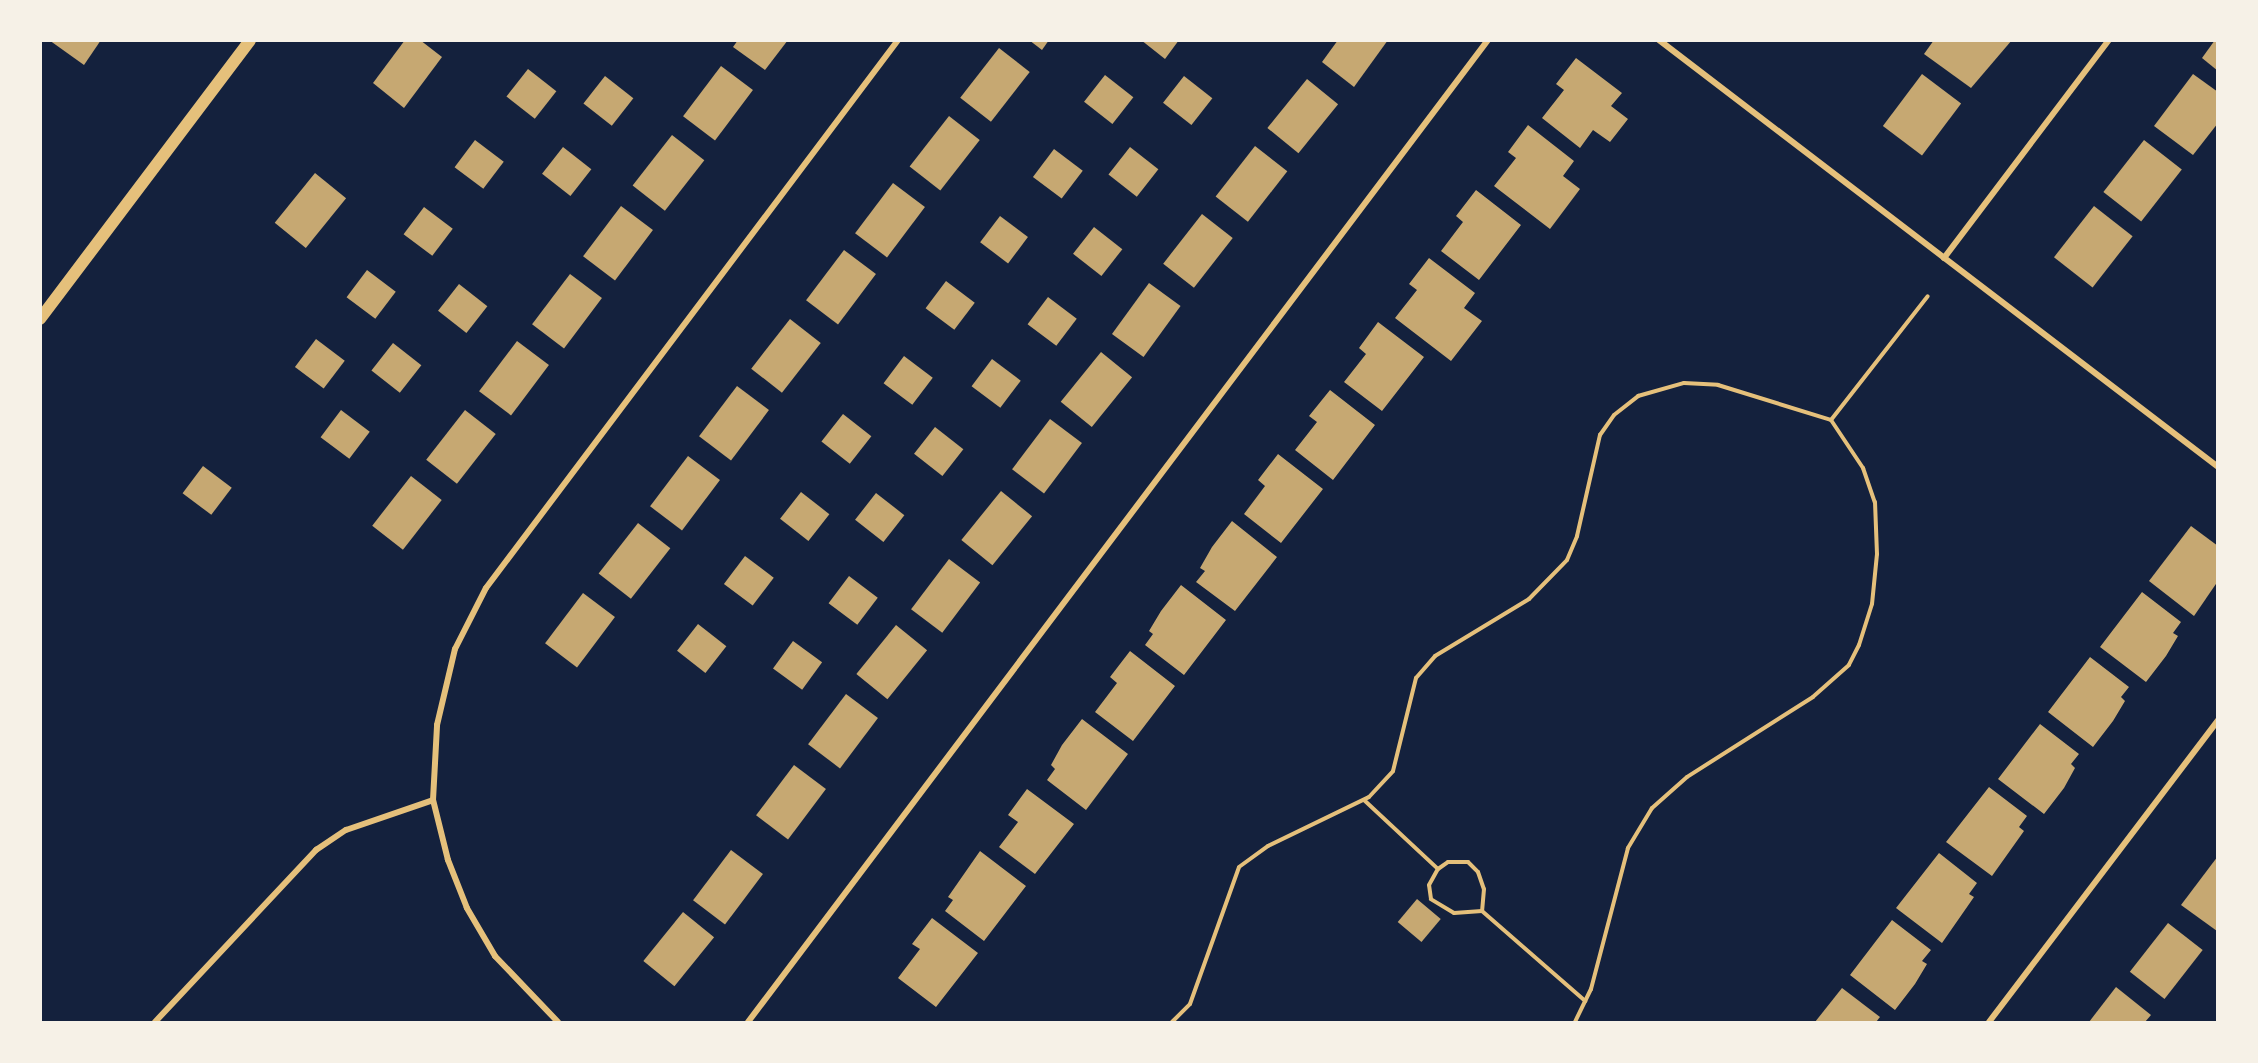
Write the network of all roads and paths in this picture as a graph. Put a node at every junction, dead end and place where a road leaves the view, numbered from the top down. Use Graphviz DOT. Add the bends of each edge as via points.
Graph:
graph roads {
  1 [pos="250,40"];
  2 [pos="898,40"];
  3 [pos="1488,40"];
  4 [pos="1659,40"];
  5 [pos="2109,40"];
  6 [pos="1944,258"];
  7 [pos="1928,296"];
  8 [pos="40,319"];
  9 [pos="1831,420"];
  10 [pos="2217,467"];
  11 [pos="2217,720"];
  12 [pos="433,800"];
  13 [pos="1364,800"];
  14 [pos="1438,869"];
  15 [pos="1482,911"];
  16 [pos="1585,1001"];
  17 [pos="155,1023"];
  18 [pos="558,1023"];
  19 [pos="748,1023"];
  20 [pos="1172,1023"];
  21 [pos="1575,1023"];
  22 [pos="1989,1023"];
  1 -- 8 [label="main road"];
  2 -- 12 [label="street" via="486,588 455,649 445,682 437,725"];
  3 -- 19 [label="street"];
  4 -- 6 [label="street"];
  5 -- 6 [label="street"];
  6 -- 10 [label="street"];
  7 -- 9 [label="path"];
  9 -- 13 [label="path" via="1718,385 1684,383 1638,396 1614,415 1600,435 1577,536 1566,560 1528,599 1435,656 1416,678 1393,771"];
  9 -- 16 [label="path" via="1863,468 1875,502 1877,554 1872,604 1859,645 1849,665 1814,697 1687,777 1652,808 1628,848"];
  11 -- 22 [label="street"];
  12 -- 17 [label="street" via="346,830 316,849"];
  12 -- 18 [label="street" via="447,860 478,931 518,984"];
  13 -- 14 [label="path"];
  13 -- 20 [label="path" via="1268,846 1239,867 1190,1004"];
  14 -- 15 [label="path" via="1448,862 1468,862 1478,872 1484,889"];
  14 -- 15 [label="path" via="1429,885 1431,899 1443,910 1454,913"];
  15 -- 16 [label="path"];
  16 -- 21 [label="path"];
}
